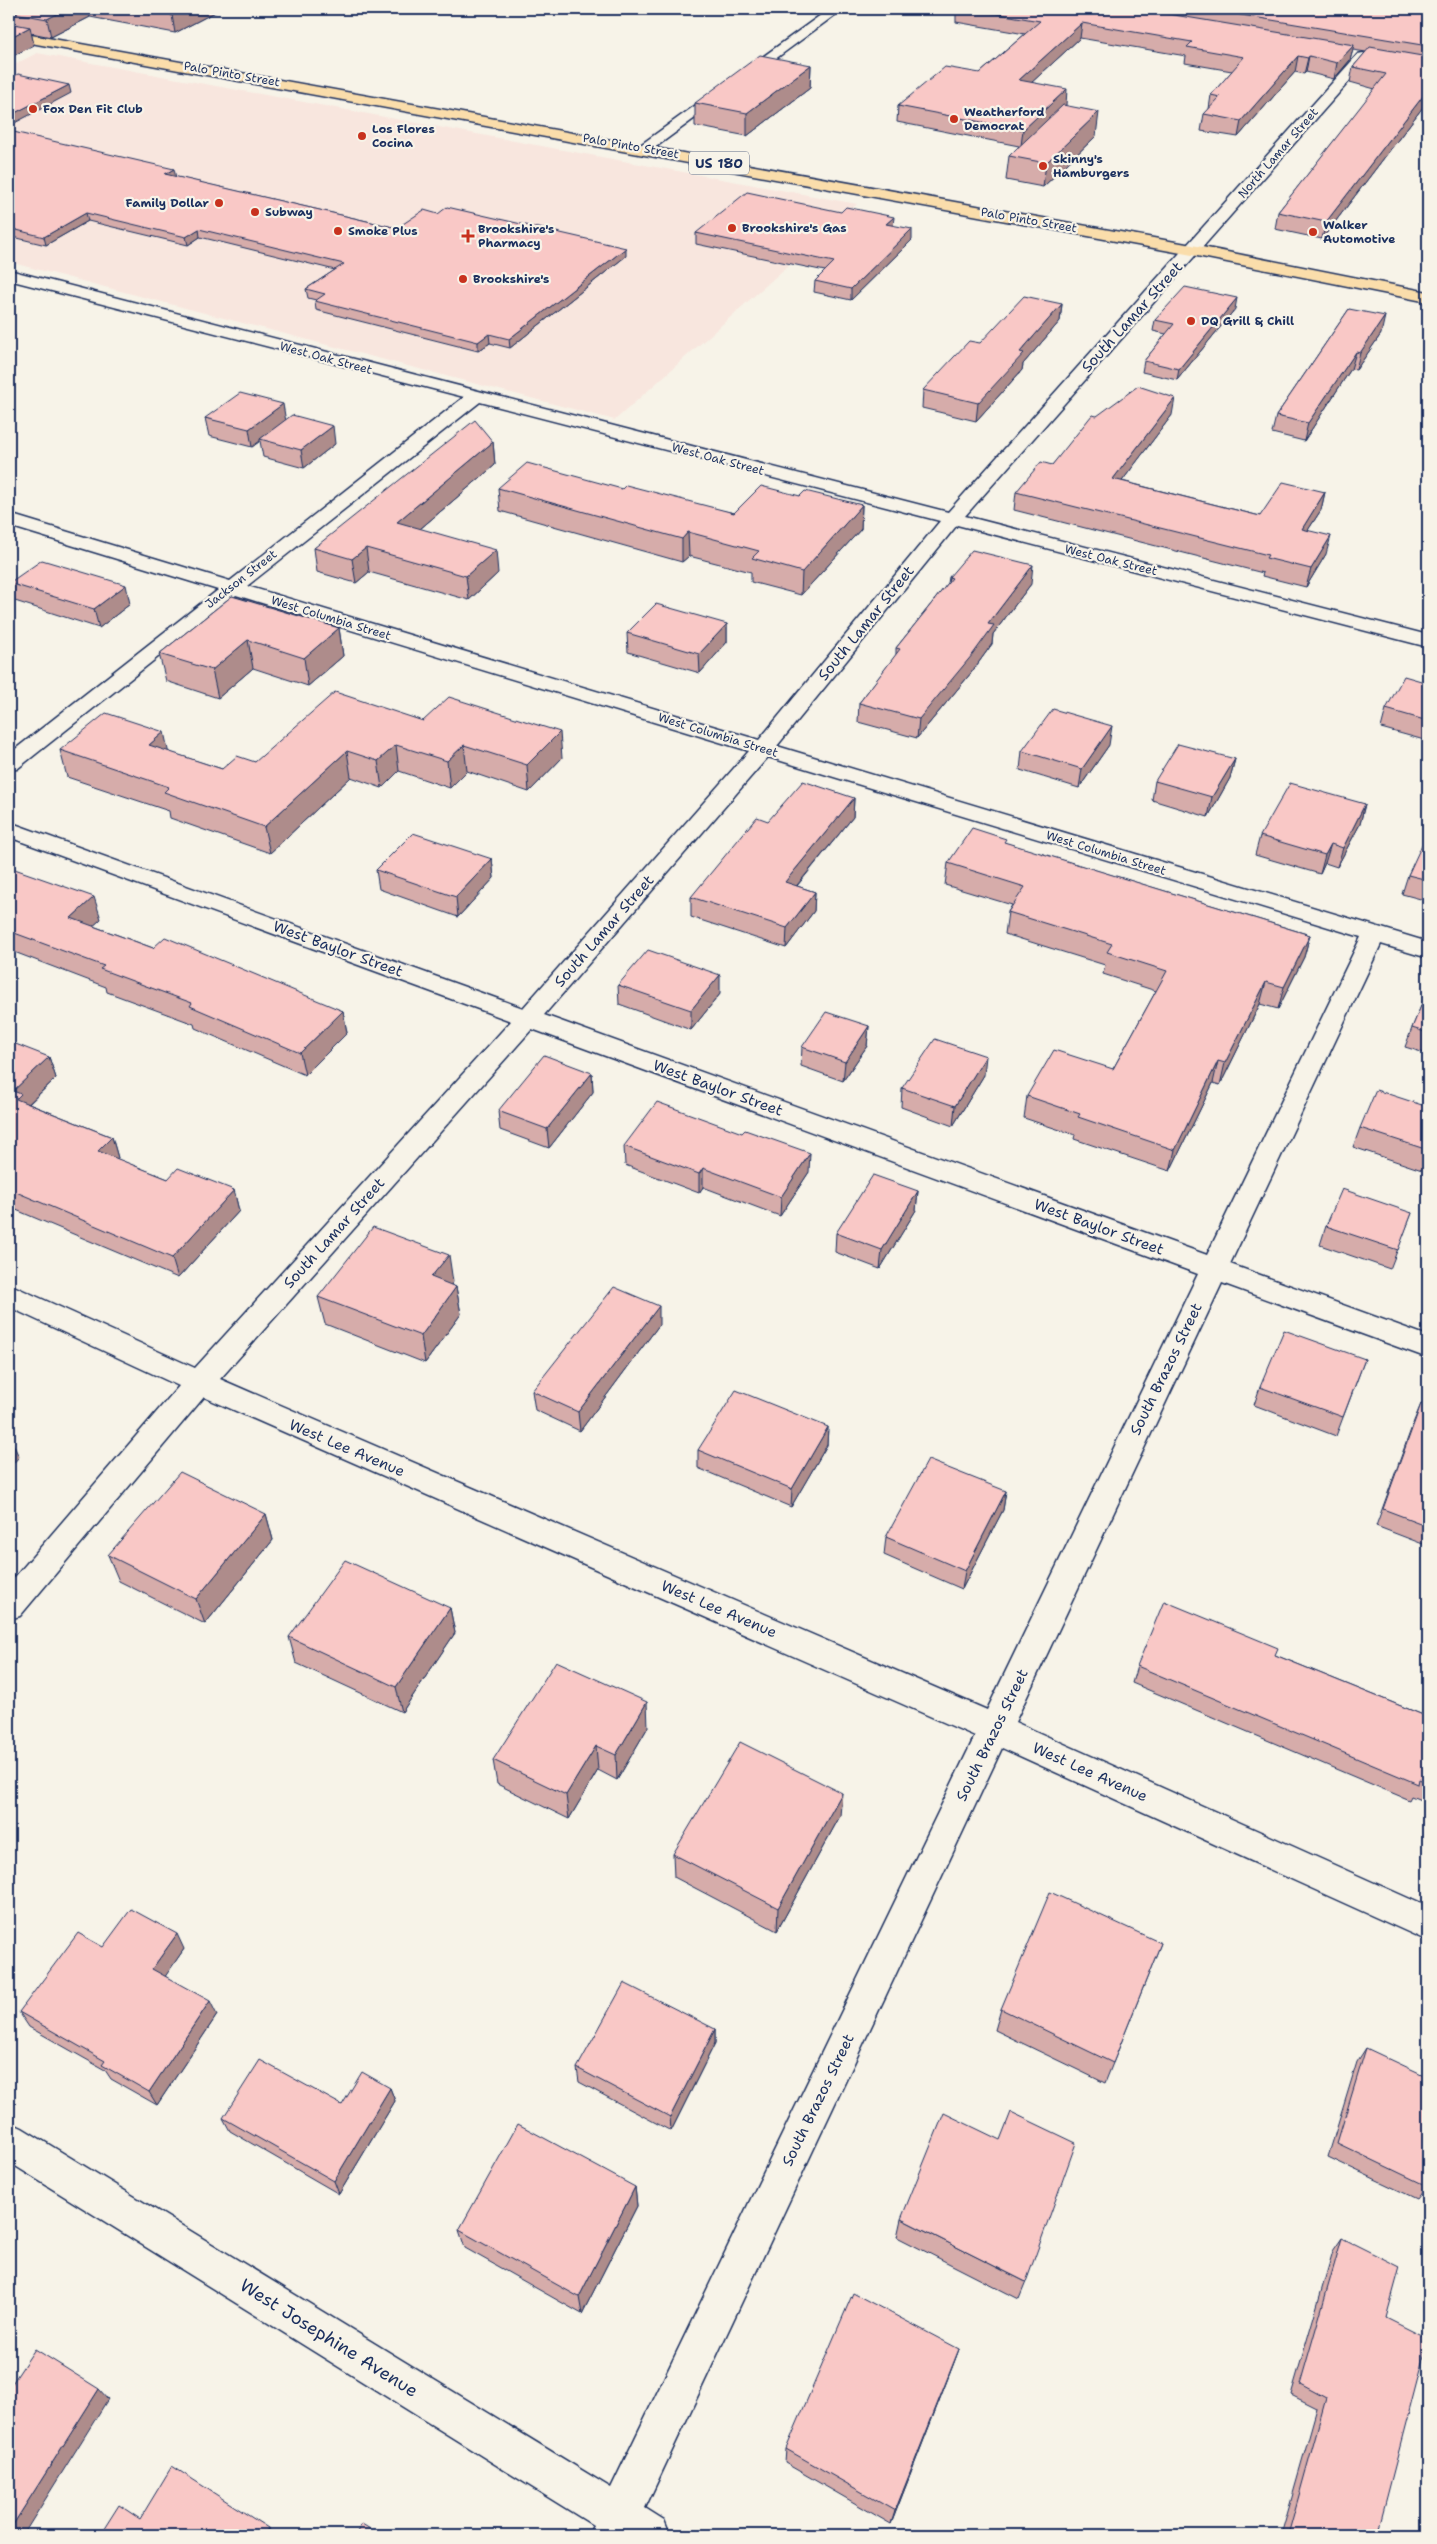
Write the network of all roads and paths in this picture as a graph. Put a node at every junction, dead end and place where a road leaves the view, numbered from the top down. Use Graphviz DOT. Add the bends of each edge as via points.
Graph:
graph roads {
  1 [pos="837,9"];
  2 [pos="9,35"];
  3 [pos="1344,53"];
  4 [pos="644,149"];
  5 [pos="1192,250"];
  6 [pos="9,275"];
  7 [pos="1428,297"];
  8 [pos="475,397"];
  9 [pos="9,520"];
  10 [pos="951,520"];
  11 [pos="231,588"];
  12 [pos="1428,641"];
  13 [pos="763,749"];
  14 [pos="9,764"];
  15 [pos="9,829"];
  16 [pos="1374,934"];
  17 [pos="1428,950"];
  18 [pos="528,1018"];
  19 [pos="1214,1269"];
  20 [pos="9,1296"];
  21 [pos="1428,1347"];
  22 [pos="199,1383"];
  23 [pos="9,1606"];
  24 [pos="994,1729"];
  25 [pos="1428,1924"];
  26 [pos="9,2141"];
  27 [pos="626,2529"];
  1 -- 4 [label="street"];
  2 -- 4 [label="main road, Palo Pinto Street / US 180"];
  3 -- 5 [label="street, North Lamar Street" via="1368,57"];
  4 -- 5 [label="main road, Palo Pinto Street / US 180"];
  5 -- 7 [label="main road, Palo Pinto Street / US 180"];
  5 -- 10 [label="street, South Lamar Street"];
  6 -- 8 [label="street, West Oak Street"];
  8 -- 10 [label="street, West Oak Street"];
  8 -- 11 [label="street, Jackson Street"];
  9 -- 11 [label="street, West Columbia Street"];
  10 -- 12 [label="street, West Oak Street"];
  10 -- 13 [label="street, South Lamar Street"];
  11 -- 13 [label="street, West Columbia Street"];
  11 -- 14 [label="street, Jackson Street"];
  13 -- 16 [label="street, West Columbia Street"];
  13 -- 18 [label="street, South Lamar Street"];
  15 -- 18 [label="street, West Baylor Street"];
  16 -- 17 [label="street, West Columbia Street"];
  16 -- 19 [label="street, South Brazos Street"];
  18 -- 19 [label="street, West Baylor Street"];
  18 -- 22 [label="street, South Lamar Street"];
  19 -- 21 [label="street, West Baylor Street"];
  19 -- 24 [label="street, South Brazos Street"];
  20 -- 22 [label="street, West Lee Avenue"];
  22 -- 23 [label="street, South Lamar Street"];
  22 -- 24 [label="street, West Lee Avenue"];
  24 -- 25 [label="street, West Lee Avenue"];
  24 -- 27 [label="street, South Brazos Street"];
  26 -- 27 [label="street, West Josephine Avenue"];
}
